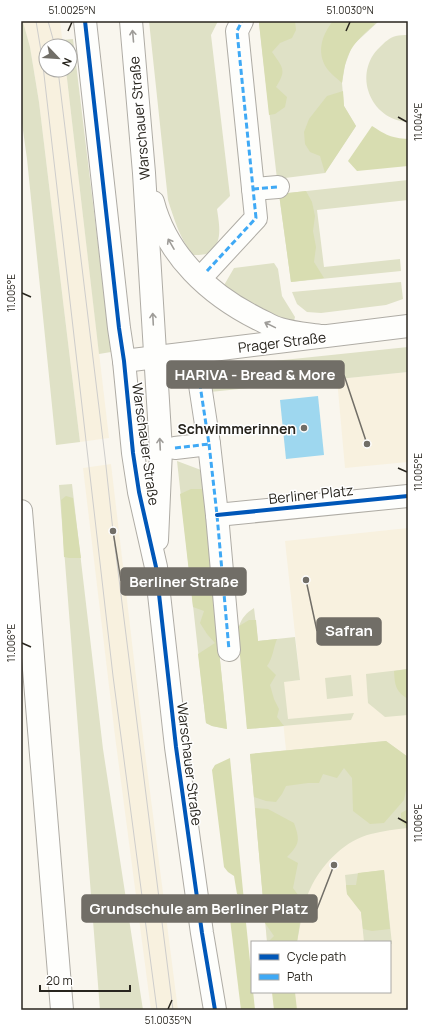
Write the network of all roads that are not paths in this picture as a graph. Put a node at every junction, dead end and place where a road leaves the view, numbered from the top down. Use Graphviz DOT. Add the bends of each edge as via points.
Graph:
graph roads {
  1 [pos="85,21"];
  2 [pos="131,21"];
  3 [pos="242,21"];
  4 [pos="144,173"];
  5 [pos="278,186"];
  6 [pos="253,189"];
  7 [pos="207,271"];
  8 [pos="408,326"];
  9 [pos="322,336"];
  10 [pos="156,358"];
  11 [pos="124,361"];
  12 [pos="200,385"];
  13 [pos="209,444"];
  14 [pos="175,448"];
  15 [pos="408,496"];
  16 [pos="21,511"];
  17 [pos="217,515"];
  18 [pos="156,567"];
  19 [pos="229,650"];
  20 [pos="62,1010"];
  21 [pos="215,1010"];
  1 -- 11 [label="street, Warschauer Straße" via="118,328"];
  4 -- 2 [label="street, Warschauer Straße, one-way"];
  3 -- 6 [label="street" via="237,31"];
  9 -- 4 [label="street, one-way" via="280,329 246,313 199,279 163,231"];
  10 -- 4 [label="street, Warschauer Straße, one-way"];
  5 -- 6 [label="street"];
  6 -- 7 [label="street" via="256,218"];
  8 -- 9 [label="street, Prager Straße"];
  9 -- 10 [label="street, Prager Straße"];
  10 -- 11 [label="street"];
  18 -- 10 [label="street, Warschauer Straße, one-way" via="160,450"];
  11 -- 18 [label="street, Warschauer Straße" via="139,492"];
  12 -- 13 [label="street"];
  13 -- 14 [label="street"];
  13 -- 17 [label="street"];
  15 -- 17 [label="street, Berliner Platz"];
  16 -- 20 [label="street"];
  17 -- 19 [label="street"];
  18 -- 21 [label="street, Warschauer Straße" via="177,755"];
}
